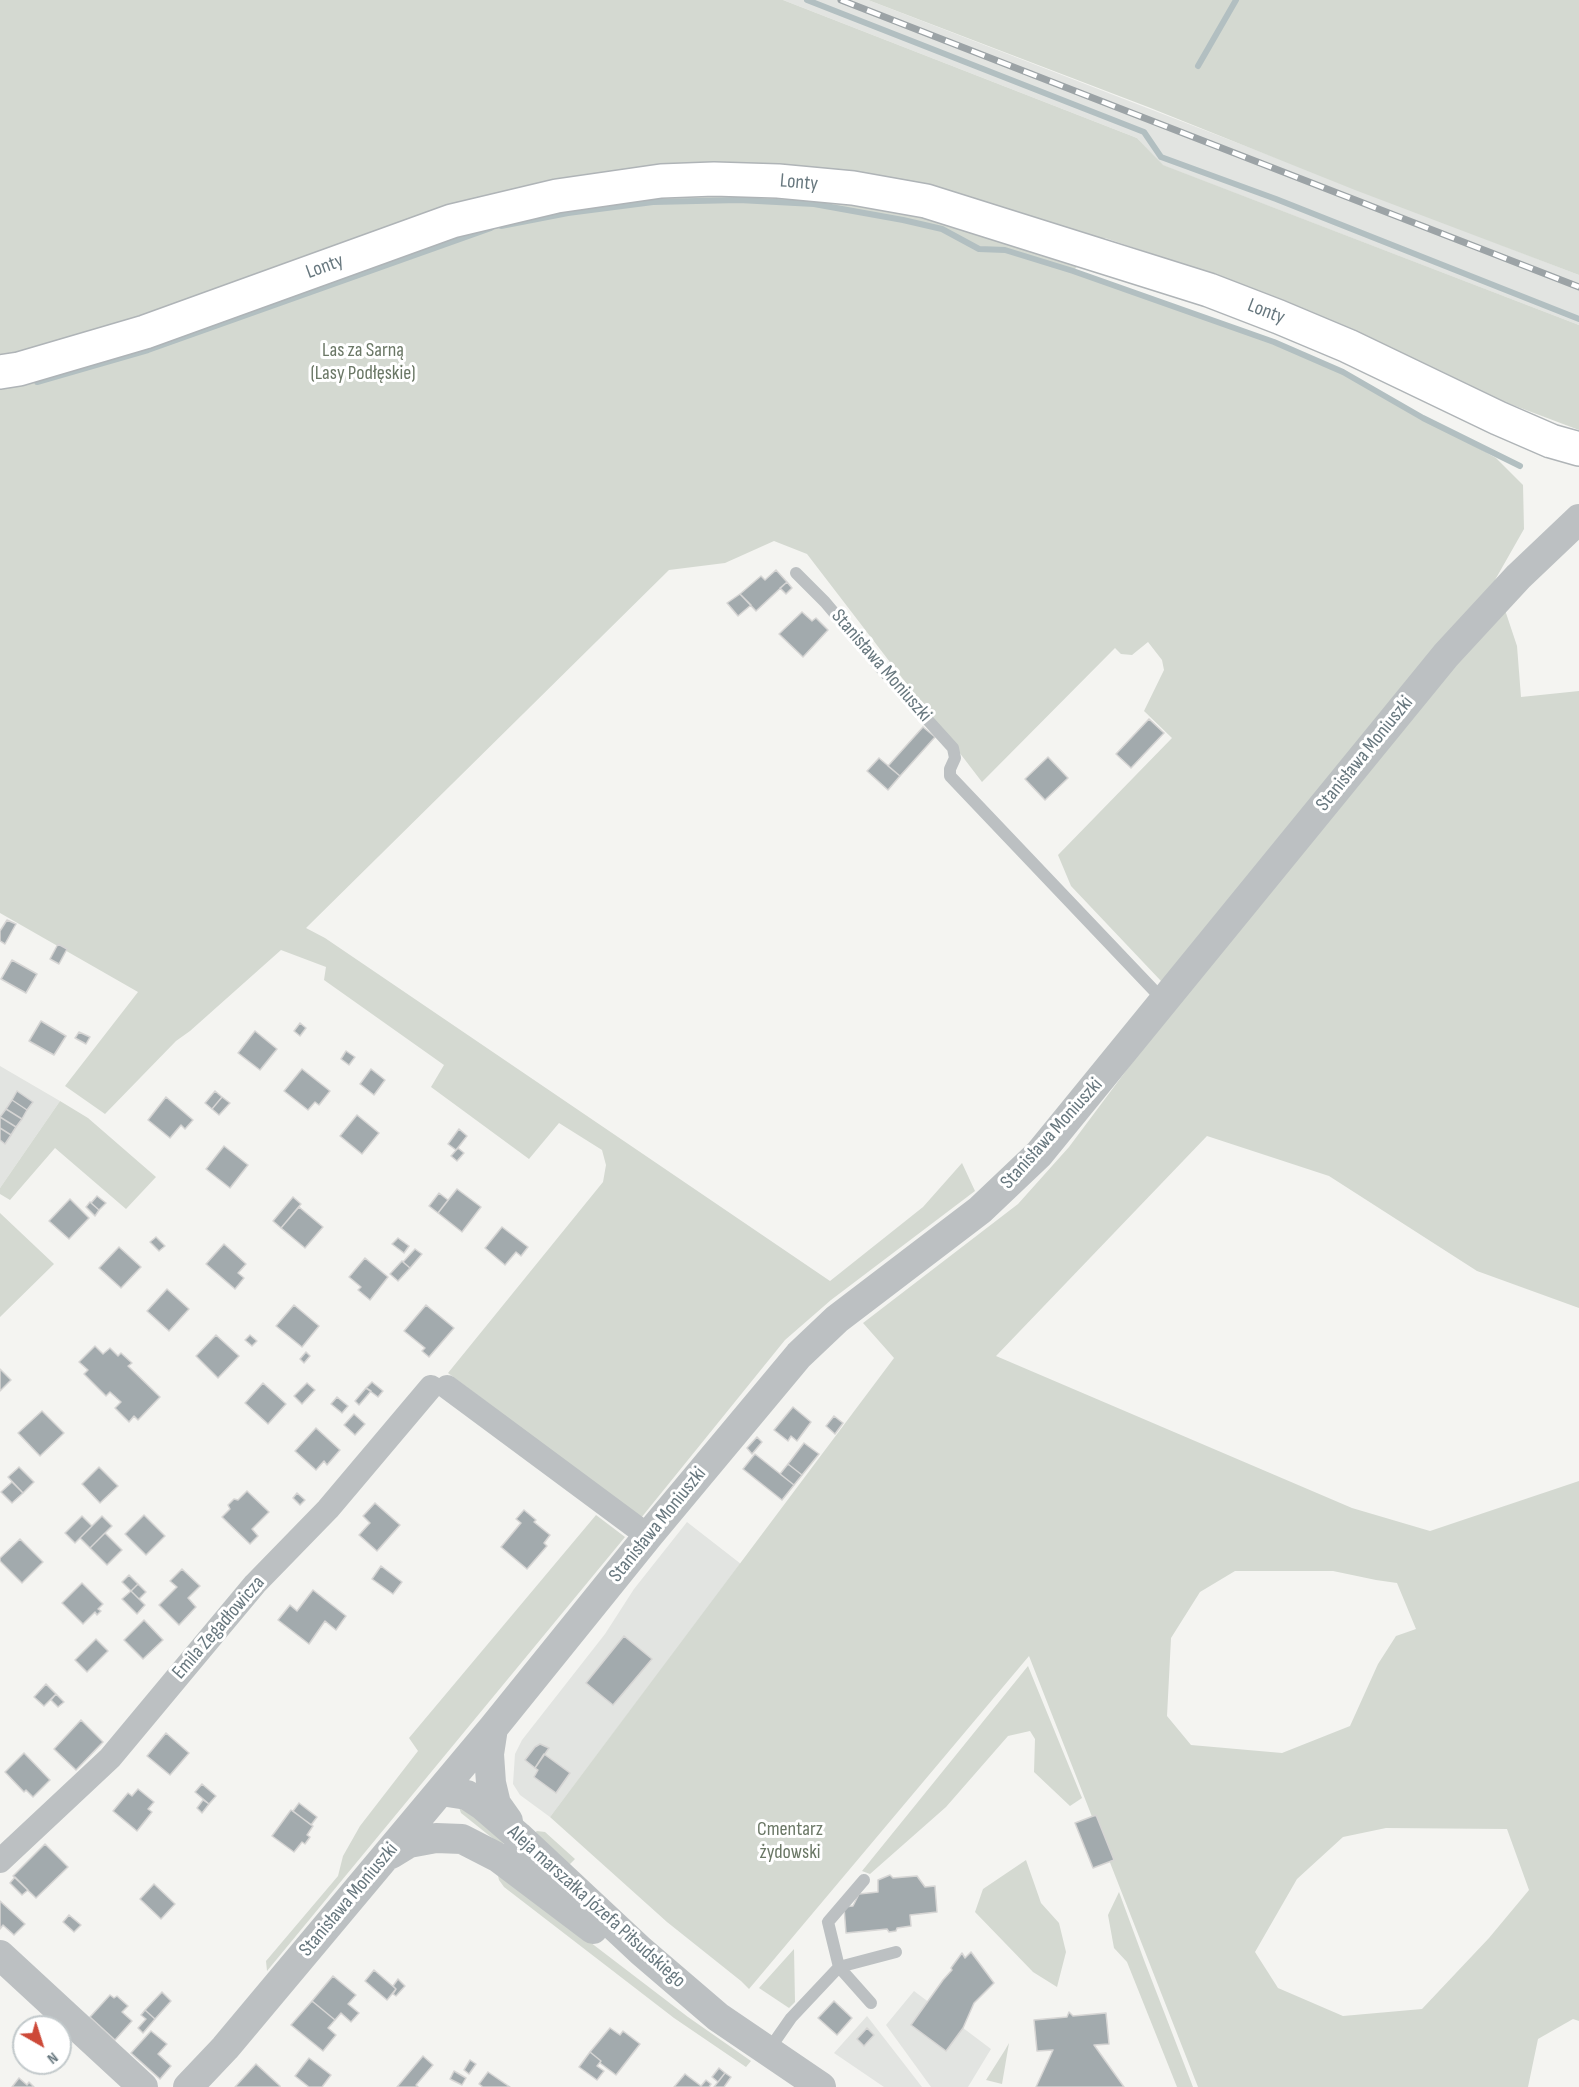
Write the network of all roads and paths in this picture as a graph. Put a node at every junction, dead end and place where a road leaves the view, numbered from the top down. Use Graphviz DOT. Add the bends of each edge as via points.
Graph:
graph roads {
  1 [pos="0,372"];
  2 [pos="1579,449"];
  3 [pos="1579,519"];
  4 [pos="796,573"];
  5 [pos="1165,1001"];
  6 [pos="648,1536"];
  7 [pos="493,1728"];
  8 [pos="441,1791"];
  9 [pos="518,1836"];
  10 [pos="384,1858"];
  11 [pos="499,1858"];
  12 [pos="0,1861"];
  13 [pos="864,1880"];
  14 [pos="896,1952"];
  15 [pos="0,1954"];
  16 [pos="839,1967"];
  17 [pos="871,2003"];
  18 [pos="718,2017"];
  19 [pos="768,2051"];
  20 [pos="143,2087"];
  21 [pos="188,2087"];
  22 [pos="821,2087"];
  1 -- 2 [label="main road, Lonty" via="145,332 452,222 557,196 661,181 778,181 853,188 926,201 1209,290 1279,316 1498,418"];
  3 -- 5 [label="street, Stanisława Moniuszki" via="1519,576 1446,655"];
  4 -- 5 [label="lane, Stanisława Moniuszki" via="953,748 955,758 950,776"];
  5 -- 6 [label="street, Stanisława Moniuszki" via="1020,1174 952,1234 837,1319 799,1355"];
  6 -- 7 [label="street, Stanisława Moniuszki"];
  6 -- 12 [label="street, Emila Zegadłowicza" via="439,1387 255,1584 110,1758"];
  7 -- 8 [label="street, Stanisława Moniuszki"];
  7 -- 9 [label="street" via="490,1783 496,1804"];
  8 -- 9 [label="street, Aleja marszałka Józefa Piłsudskiego" via="467,1795"];
  8 -- 10 [label="street, Stanisława Moniuszki"];
  8 -- 11 [label="street, Aleja marszałka Józefa Piłsudskiego" via="461,1825"];
  9 -- 18 [label="street, Aleja marszałka Józefa Piłsudskiego"];
  10 -- 11 [label="street" via="409,1843 436,1838 462,1839"];
  10 -- 21 [label="street, Stanisława Moniuszki"];
  11 -- 18 [label="street" via="634,1960"];
  13 -- 16 [label="lane" via="828,1922"];
  14 -- 16 [label="lane"];
  15 -- 20 [label="street"];
  16 -- 17 [label="lane"];
  16 -- 19 [label="lane" via="790,2018"];
  18 -- 19 [label="street, Aleja marszałka Józefa Piłsudskiego"];
  19 -- 22 [label="street, Aleja marszałka Józefa Piłsudskiego"];
}
